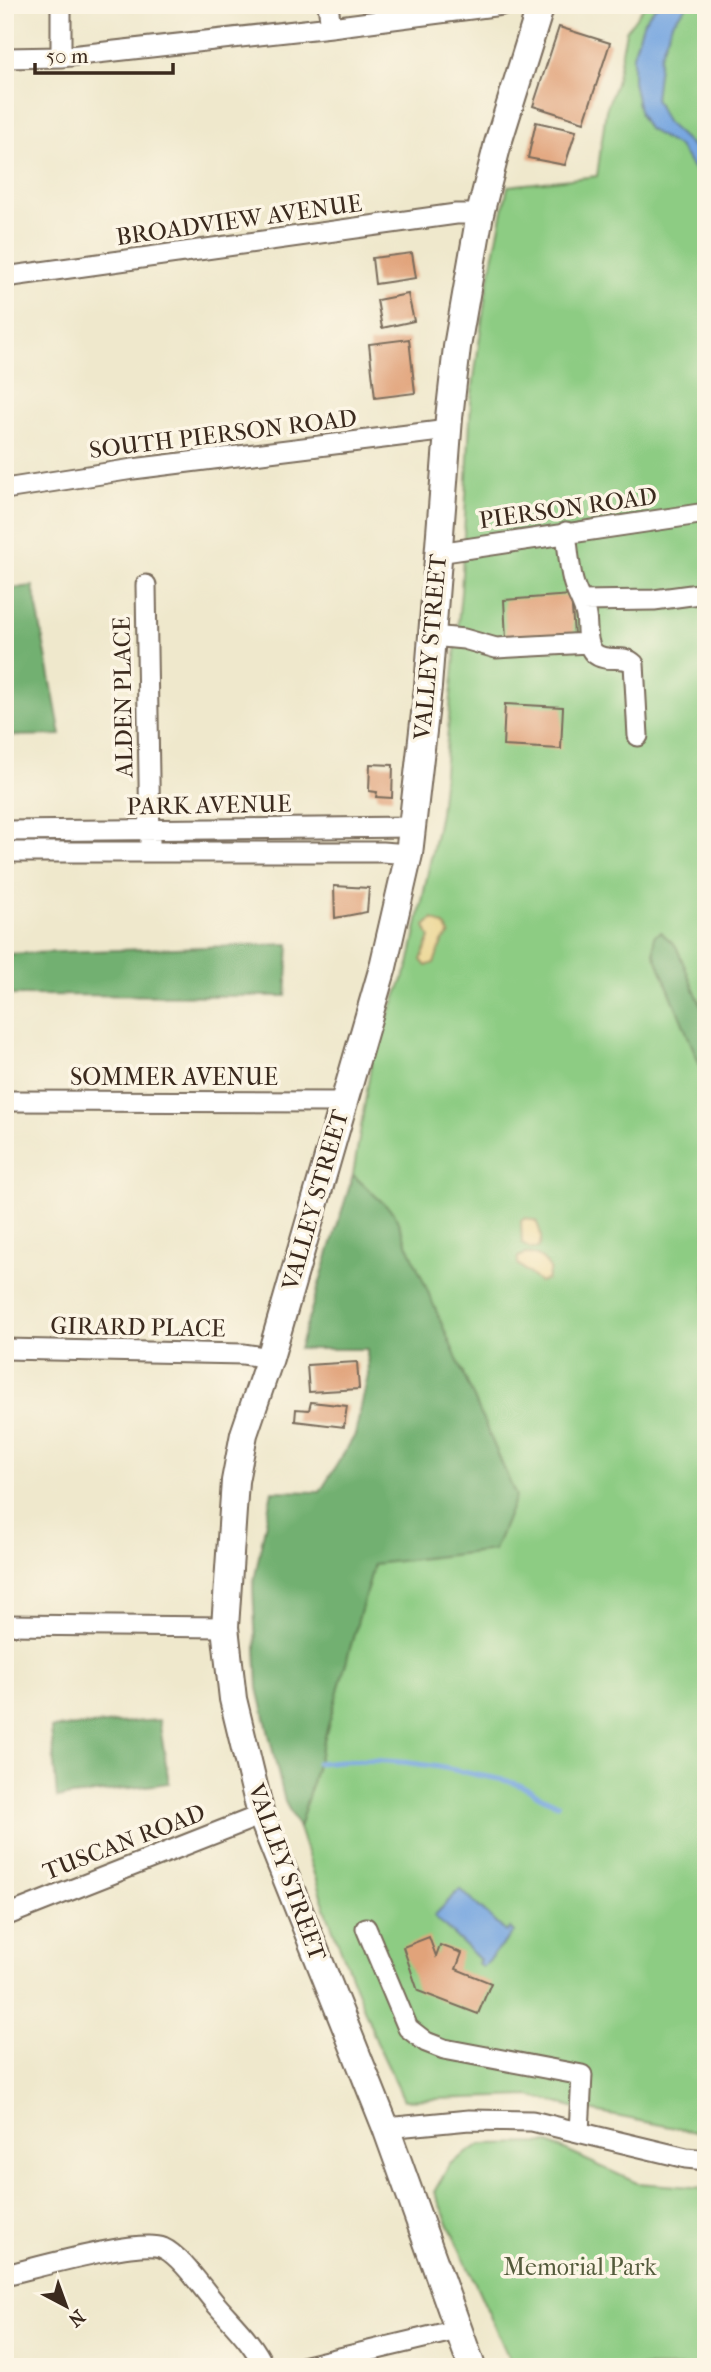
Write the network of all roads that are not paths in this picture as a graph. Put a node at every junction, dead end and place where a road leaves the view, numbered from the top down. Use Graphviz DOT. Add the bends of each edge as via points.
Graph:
graph roads {
  1 [pos="61,5"];
  2 [pos="328,5"];
  3 [pos="502,5"];
  4 [pos="536,6"];
  5 [pos="331,27"];
  6 [pos="61,57"];
  7 [pos="5,58"];
  8 [pos="480,214"];
  9 [pos="5,277"];
  10 [pos="448,430"];
  11 [pos="5,489"];
  12 [pos="706,513"];
  13 [pos="566,532"];
  14 [pos="438,552"];
  15 [pos="146,585"];
  16 [pos="706,593"];
  17 [pos="581,601"];
  18 [pos="432,636"];
  19 [pos="589,643"];
  20 [pos="638,736"];
  21 [pos="413,827"];
  22 [pos="150,830"];
  23 [pos="5,831"];
  24 [pos="150,851"];
  25 [pos="5,852"];
  26 [pos="409,854"];
  27 [pos="5,1101"];
  28 [pos="344,1102"];
  29 [pos="5,1349"];
  30 [pos="270,1357"];
  31 [pos="5,1625"];
  32 [pos="225,1627"];
  33 [pos="261,1815"];
  34 [pos="5,1916"];
  35 [pos="366,1928"];
  36 [pos="386,2128"];
  37 [pos="579,2132"];
  38 [pos="706,2160"];
  39 [pos="5,2275"];
  40 [pos="457,2330"];
  41 [pos="264,2367"];
  42 [pos="302,2367"];
  43 [pos="472,2367"];
  1 -- 6 [label="street"];
  2 -- 5 [label="street"];
  3 -- 5 [label="street"];
  4 -- 8 [label="main road, VALLEY STREET"];
  5 -- 6 [label="street"];
  6 -- 7 [label="street"];
  8 -- 9 [label="street, BROADVIEW AVENUE"];
  8 -- 10 [label="main road, VALLEY STREET"];
  10 -- 11 [label="street, SOUTH PIERSON ROAD"];
  10 -- 14 [label="main road, VALLEY STREET"];
  12 -- 13 [label="street, PIERSON ROAD"];
  13 -- 14 [label="street, PIERSON ROAD"];
  13 -- 17 [label="street" via="573,582"];
  14 -- 18 [label="main road, VALLEY STREET"];
  15 -- 22 [label="street, ALDEN PLACE"];
  16 -- 17 [label="street" via="653,600"];
  17 -- 19 [label="street"];
  18 -- 19 [label="street" via="496,648"];
  18 -- 21 [label="main road, VALLEY STREET"];
  19 -- 20 [label="street" via="600,656 634,664"];
  21 -- 22 [label="street, PARK AVENUE"];
  21 -- 26 [label="main road, VALLEY STREET"];
  22 -- 23 [label="street, PARK AVENUE"];
  22 -- 24 [label="street, ALDEN PLACE"];
  24 -- 25 [label="street, PARK AVENUE"];
  24 -- 26 [label="street, PARK AVENUE"];
  26 -- 28 [label="main road, VALLEY STREET"];
  27 -- 28 [label="street, SOMMER AVENUE"];
  28 -- 30 [label="main road, VALLEY STREET"];
  29 -- 30 [label="street, GIRARD PLACE"];
  30 -- 32 [label="main road, VALLEY STREET" via="244,1434 234,1481"];
  31 -- 32 [label="street"];
  32 -- 33 [label="main road, VALLEY STREET" via="233,1699"];
  33 -- 34 [label="street, TUSCAN ROAD"];
  33 -- 36 [label="main road, VALLEY STREET"];
  35 -- 37 [label="street" via="408,2028 426,2042 582,2075"];
  36 -- 37 [label="street" via="468,2120 532,2121"];
  36 -- 40 [label="main road, VALLEY STREET"];
  37 -- 38 [label="street"];
  39 -- 41 [label="street" via="128,2247 163,2248 248,2341"];
  40 -- 42 [label="street"];
  40 -- 43 [label="main road, VALLEY STREET"];
}
